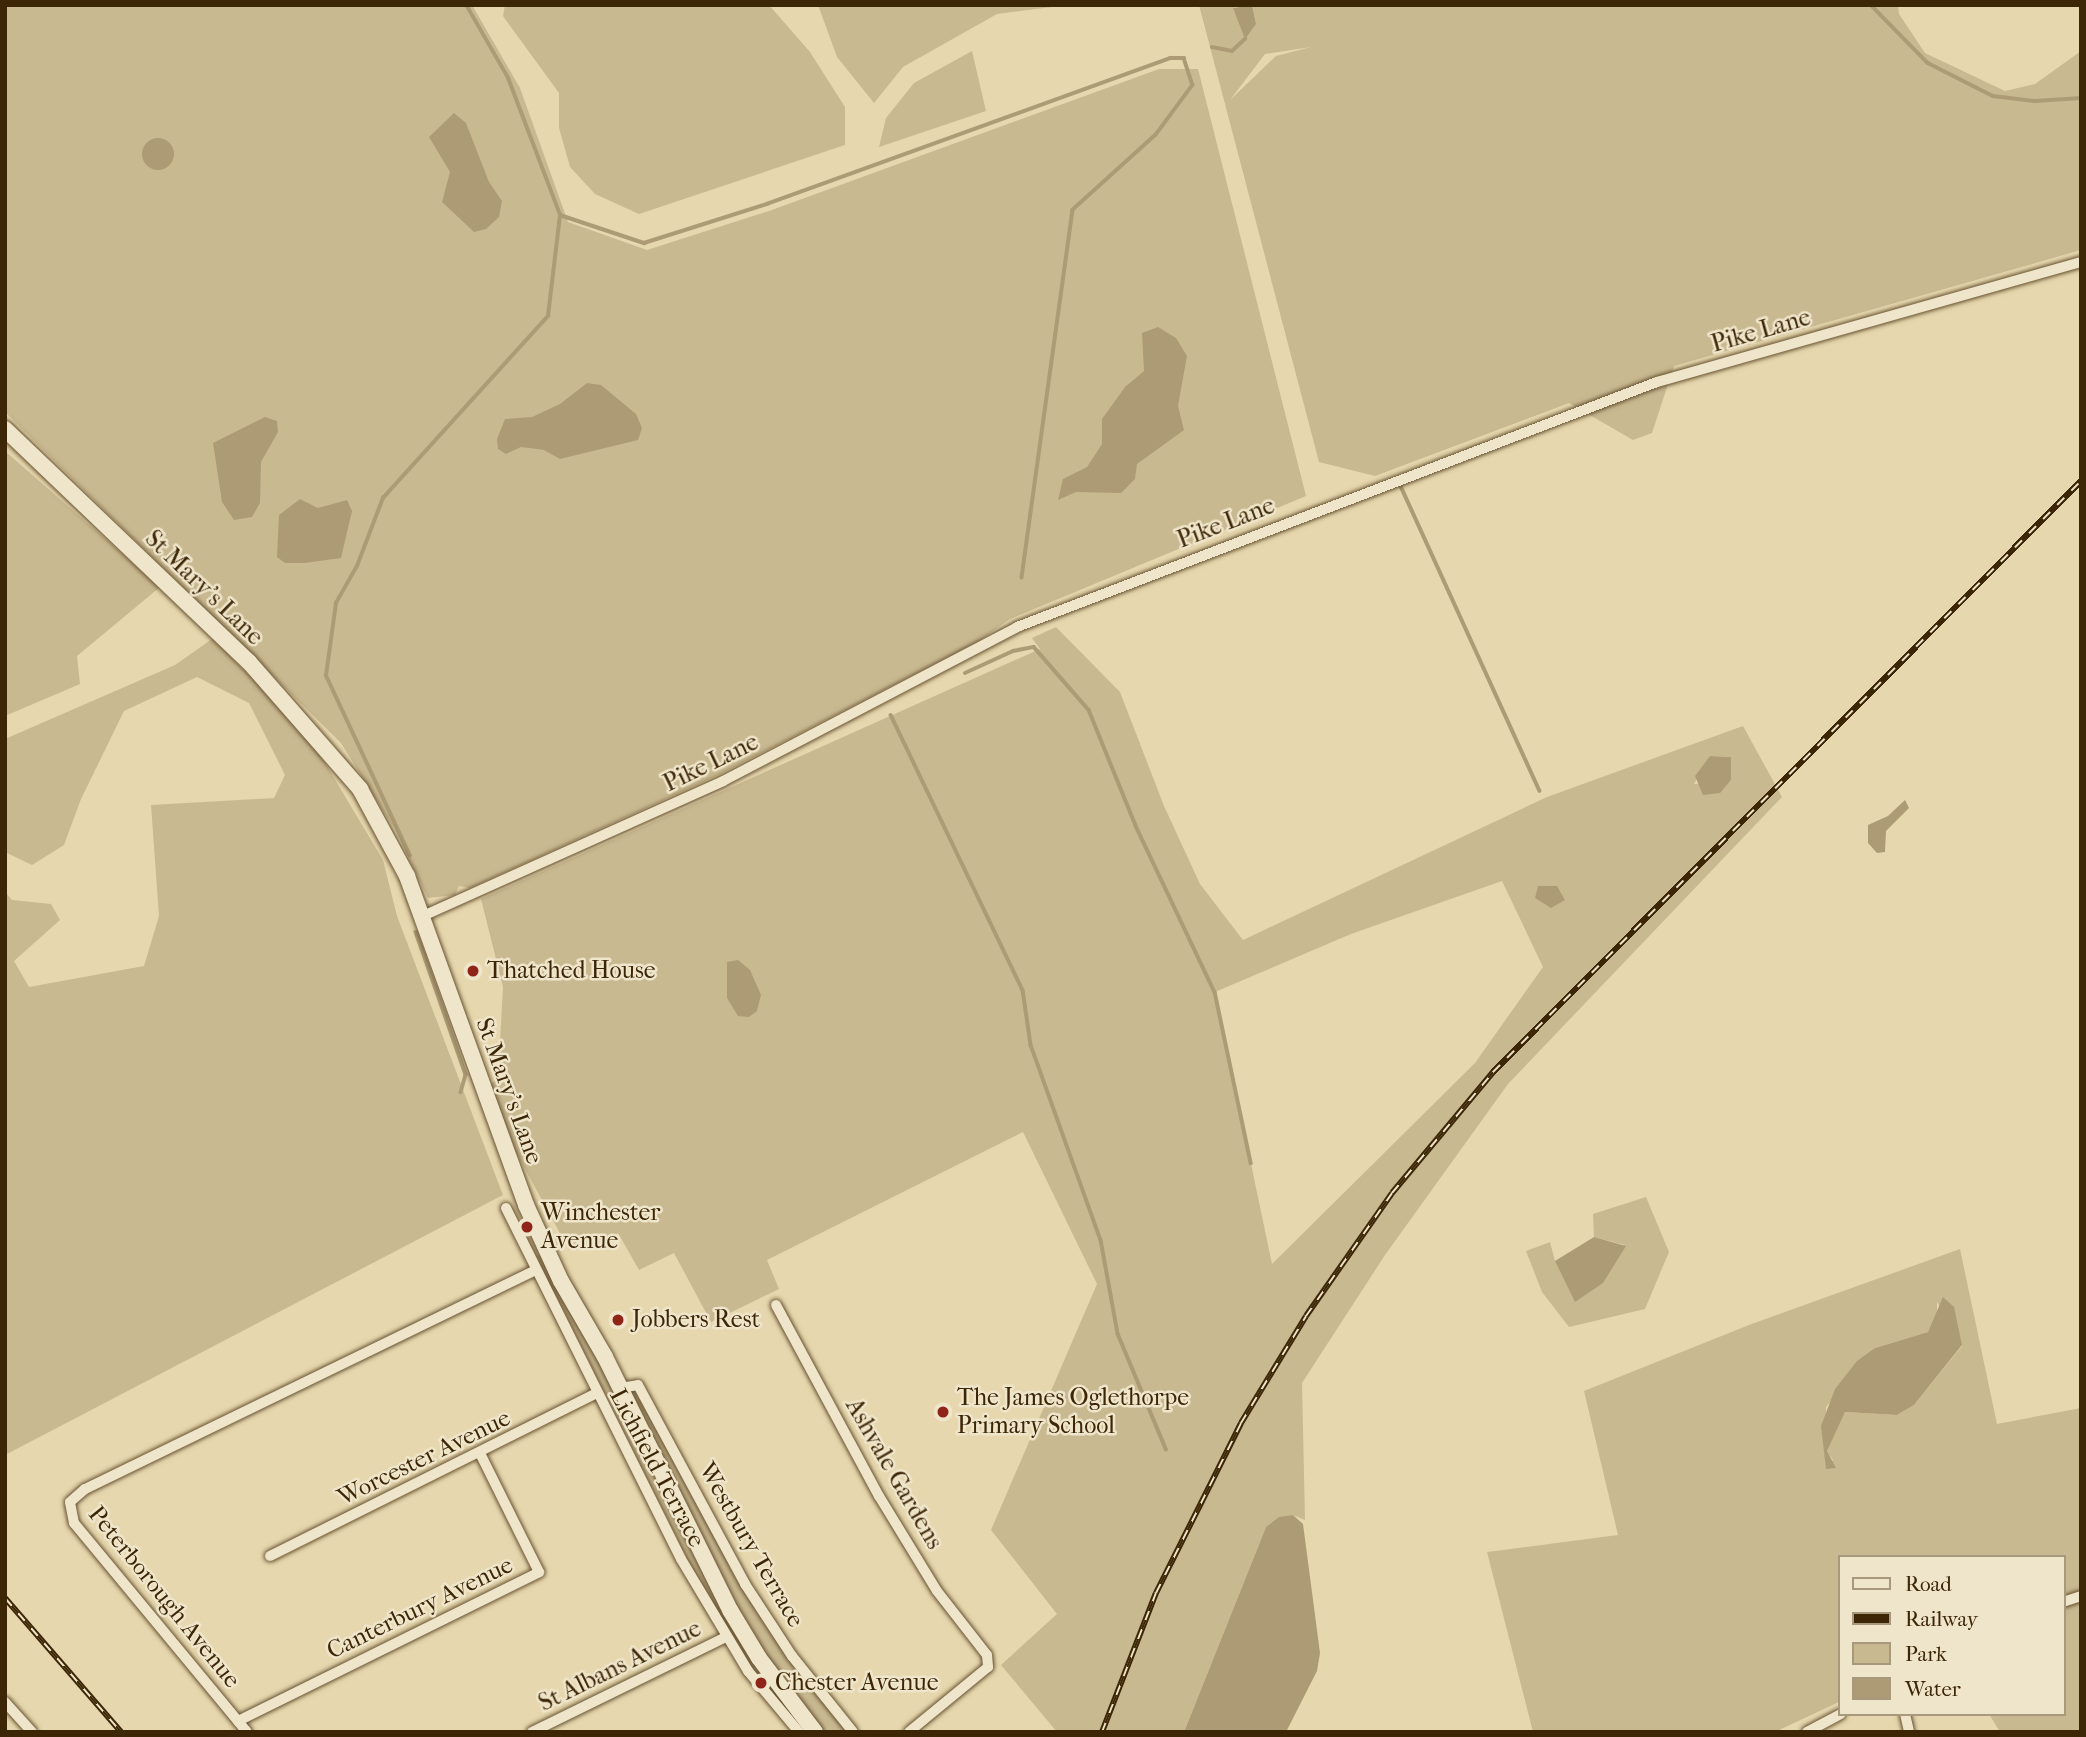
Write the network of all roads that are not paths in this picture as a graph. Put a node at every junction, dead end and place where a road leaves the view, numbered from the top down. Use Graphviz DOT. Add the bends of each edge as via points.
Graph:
graph roads {
  1 [pos="2081,262"];
  2 [pos="5,429"];
  3 [pos="423,916"];
  4 [pos="506,1208"];
  5 [pos="543,1244"];
  6 [pos="526,1253"];
  7 [pos="534,1271"];
  8 [pos="776,1305"];
  9 [pos="620,1388"];
  10 [pos="595,1394"];
  11 [pos="481,1455"];
  12 [pos="270,1556"];
  13 [pos="726,1637"];
  14 [pos="5,1702"];
  15 [pos="1838,1716"];
  16 [pos="238,1721"];
  17 [pos="32,1732"];
  18 [pos="247,1732"];
  19 [pos="532,1732"];
  20 [pos="799,1732"];
  21 [pos="815,1732"];
  22 [pos="853,1732"];
  23 [pos="909,1732"];
  24 [pos="1807,1732"];
  1 -- 3 [label="street, Pike Lane" via="1657,382 1017,627 723,781"];
  2 -- 3 [label="main road, St Mary's Lane" via="249,662 331,751 385,830"];
  3 -- 5 [label="main road, St Mary's Lane"];
  4 -- 6 [label="street, Lichfield Terrace"];
  5 -- 6 [label="street"];
  5 -- 9 [label="main road, St Mary's Lane"];
  6 -- 7 [label="street, Lichfield Terrace"];
  7 -- 10 [label="street, Lichfield Terrace"];
  7 -- 16 [label="street, Peterborough Avenue" via="85,1489 70,1502 74,1523"];
  8 -- 23 [label="street, Ashvale Gardens" via="879,1496 937,1591 987,1655 988,1667"];
  9 -- 21 [label="main road, St Mary's Lane" via="718,1590 759,1658"];
  9 -- 22 [label="street, Westbury Terrace" via="638,1385 745,1584 792,1656"];
  10 -- 11 [label="street, Worcester Avenue"];
  10 -- 13 [label="street, Lichfield Terrace"];
  11 -- 12 [label="street, Worcester Avenue"];
  11 -- 16 [label="street, Canterbury Avenue" via="540,1572"];
  13 -- 19 [label="street, St Albans Avenue"];
  13 -- 20 [label="street, Lichfield Terrace"];
  14 -- 17 [label="street"];
  15 -- 24 [label="street"];
  16 -- 18 [label="street, Peterborough Avenue"];
}
